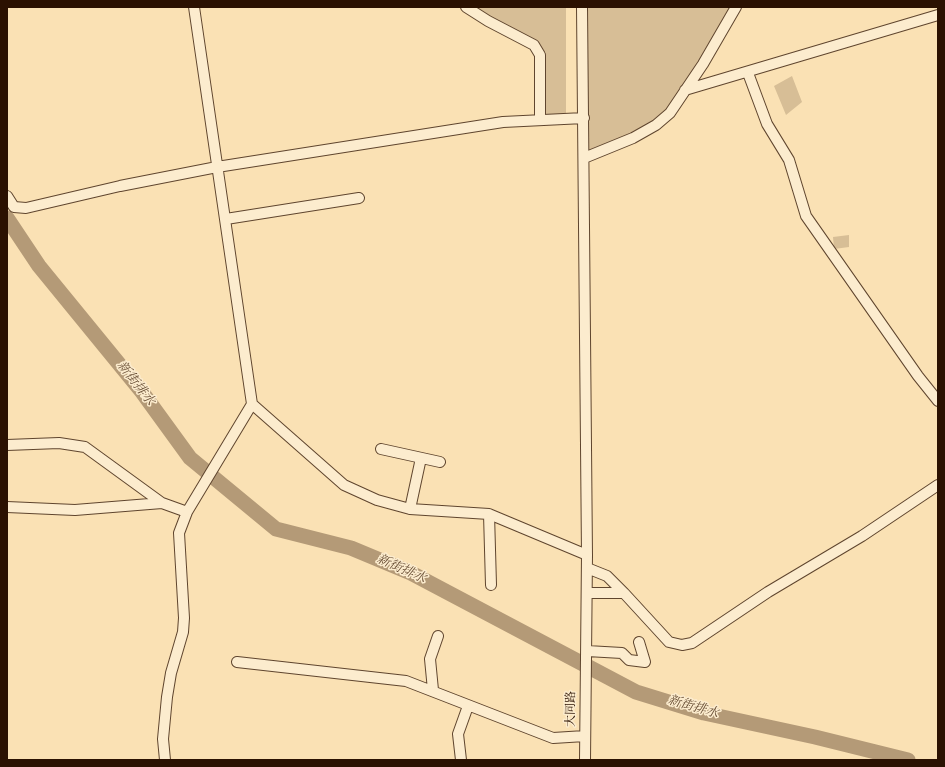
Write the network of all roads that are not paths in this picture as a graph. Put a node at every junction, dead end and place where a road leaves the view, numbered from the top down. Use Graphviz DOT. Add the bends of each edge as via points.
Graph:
graph roads {
  1 [pos="194,7"];
  2 [pos="466,7"];
  3 [pos="582,7"];
  4 [pos="735,8"];
  5 [pos="938,15"];
  6 [pos="748,72"];
  7 [pos="685,90"];
  8 [pos="584,118"];
  9 [pos="540,120"];
  10 [pos="584,158"];
  11 [pos="217,167"];
  12 [pos="7,196"];
  13 [pos="359,198"];
  14 [pos="226,218"];
  15 [pos="938,401"];
  16 [pos="252,404"];
  17 [pos="7,445"];
  18 [pos="381,449"];
  19 [pos="422,458"];
  20 [pos="440,462"];
  21 [pos="938,485"];
  22 [pos="162,503"];
  23 [pos="7,507"];
  24 [pos="410,509"];
  25 [pos="187,512"];
  26 [pos="489,514"];
  27 [pos="587,555"];
  28 [pos="587,568"];
  29 [pos="491,585"];
  30 [pos="587,593"];
  31 [pos="624,593"];
  32 [pos="438,636"];
  33 [pos="639,642"];
  34 [pos="587,654"];
  35 [pos="237,662"];
  36 [pos="433,690"];
  37 [pos="468,706"];
  38 [pos="585,736"];
  39 [pos="165,760"];
  40 [pos="461,760"];
  41 [pos="585,760"];
  1 -- 11 [label="street"];
  2 -- 9 [label="street" via="534,45 540,55"];
  3 -- 8 [label="street, 大同路"];
  4 -- 7 [label="street"];
  5 -- 6 [label="street"];
  6 -- 7 [label="street"];
  6 -- 15 [label="street" via="767,124 789,160 806,216"];
  7 -- 10 [label="street" via="670,113 656,125 633,138"];
  8 -- 9 [label="street"];
  8 -- 10 [label="street, 大同路"];
  9 -- 11 [label="street" via="502,122"];
  10 -- 27 [label="street, 大同路"];
  11 -- 12 [label="street" via="26,208 14,207"];
  11 -- 14 [label="street"];
  13 -- 14 [label="street"];
  14 -- 16 [label="street"];
  16 -- 24 [label="street" via="344,485 377,500"];
  16 -- 25 [label="street"];
  17 -- 22 [label="street" via="59,443 85,447"];
  18 -- 19 [label="street"];
  19 -- 20 [label="street"];
  19 -- 24 [label="street"];
  21 -- 31 [label="street" via="692,643 682,645 669,642"];
  22 -- 23 [label="street" via="75,510"];
  22 -- 25 [label="street"];
  24 -- 26 [label="street"];
  25 -- 39 [label="street" via="178,534 184,618 167,697 163,739"];
  26 -- 27 [label="street"];
  26 -- 29 [label="street"];
  27 -- 28 [label="street, 大同路"];
  28 -- 30 [label="street, 大同路"];
  28 -- 31 [label="street" via="607,576"];
  30 -- 31 [label="street"];
  30 -- 34 [label="street, 大同路"];
  32 -- 36 [label="street" via="430,659"];
  33 -- 34 [label="street" via="645,662 629,660 622,653"];
  34 -- 38 [label="street, 大同路"];
  35 -- 36 [label="street" via="406,681"];
  36 -- 37 [label="street"];
  37 -- 38 [label="street" via="553,738"];
  37 -- 40 [label="street" via="458,734"];
  38 -- 41 [label="street, 大同路"];
}
